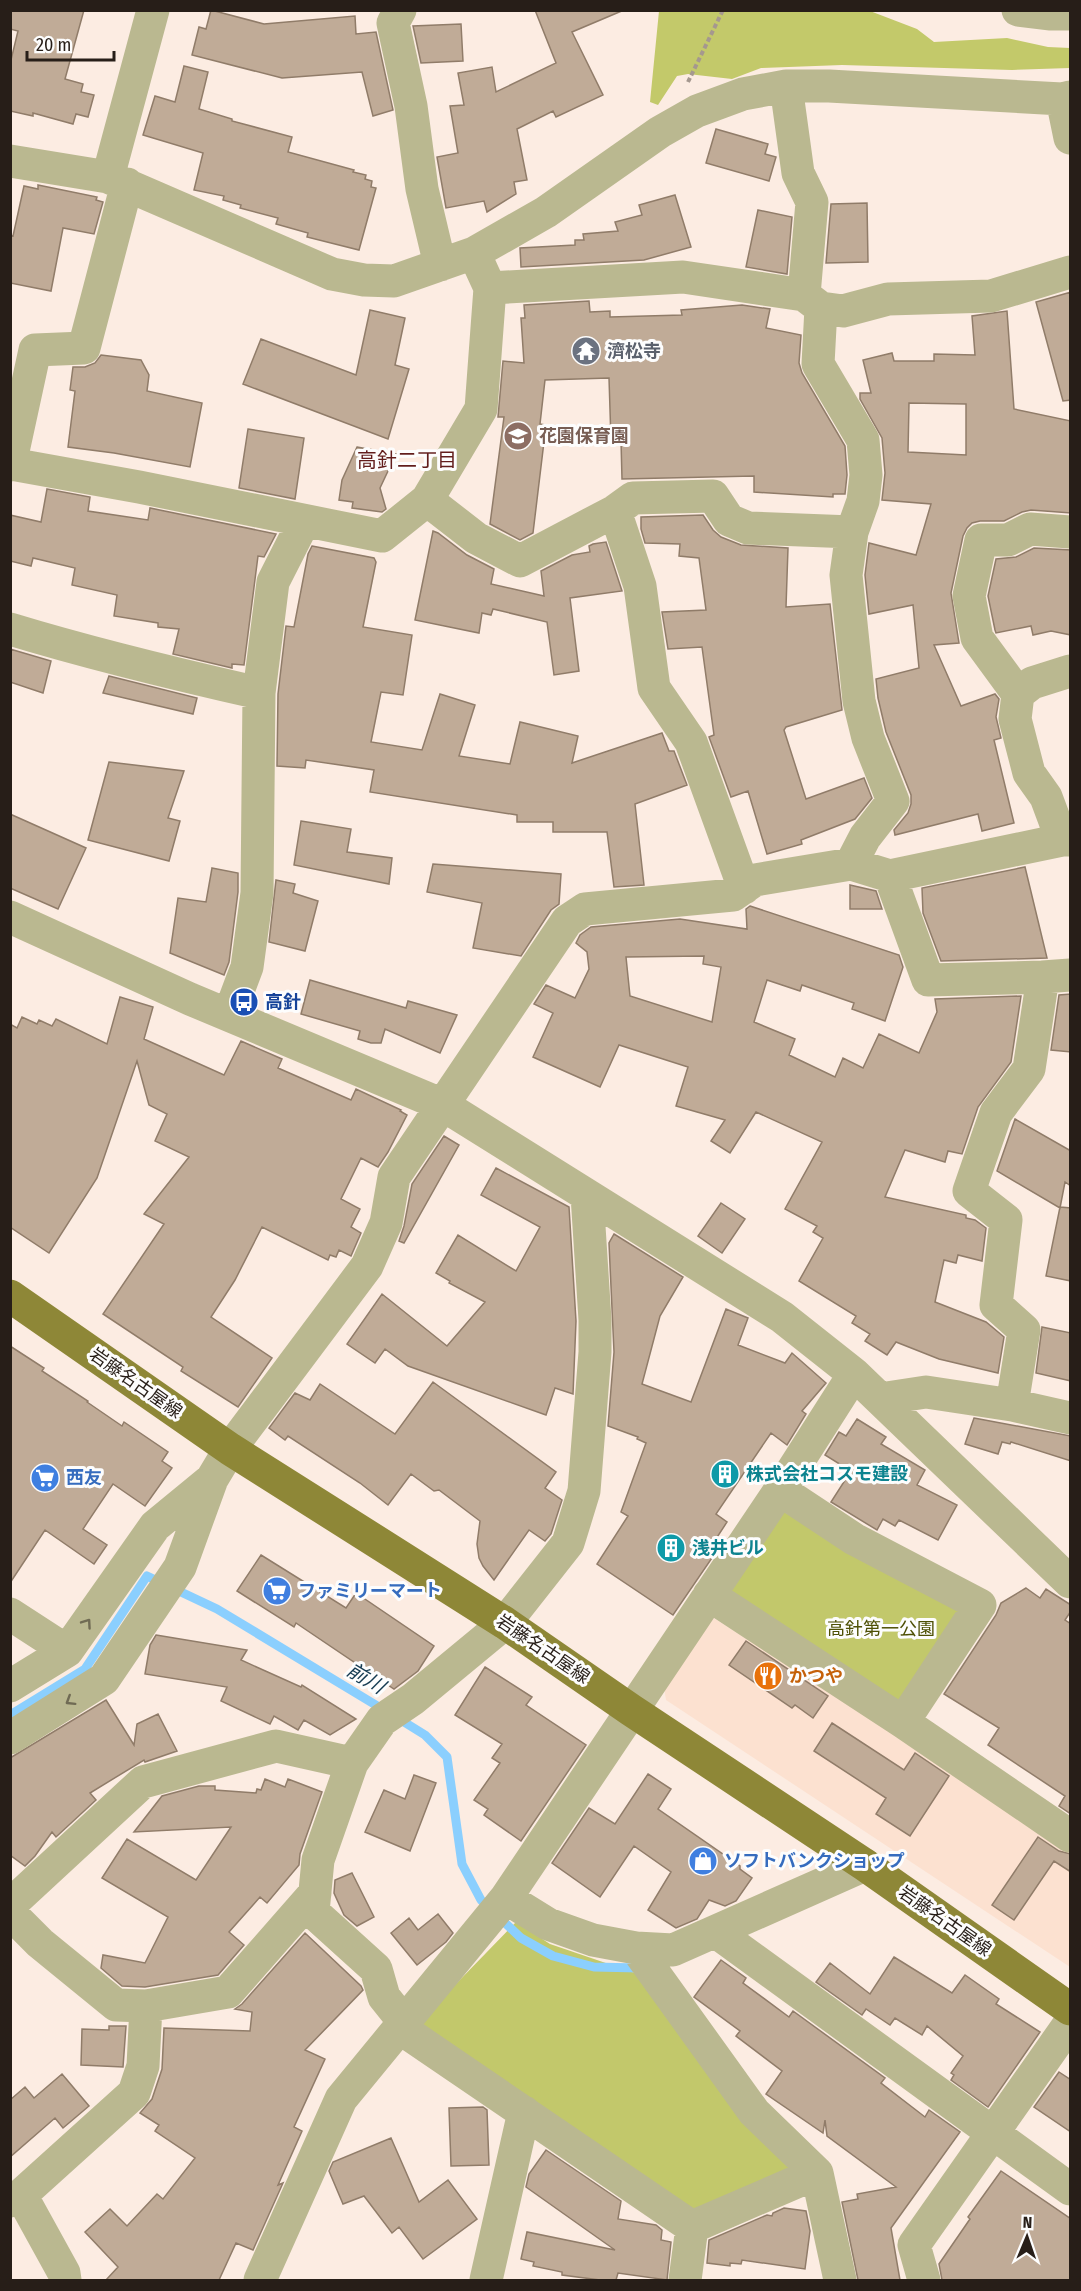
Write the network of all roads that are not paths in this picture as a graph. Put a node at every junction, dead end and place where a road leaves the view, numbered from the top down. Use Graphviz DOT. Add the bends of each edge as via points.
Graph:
graph roads {
  1 [pos="153,10"];
  2 [pos="400,10"];
  3 [pos="1018,10"];
  4 [pos="1071,14"];
  5 [pos="786,86"];
  6 [pos="1066,98"];
  7 [pos="1071,138"];
  8 [pos="10,161"];
  9 [pos="118,181"];
  10 [pos="474,253"];
  11 [pos="440,265"];
  12 [pos="1071,272"];
  13 [pos="490,288"];
  14 [pos="813,302"];
  15 [pos="11,465"];
  16 [pos="427,500"];
  17 [pos="615,511"];
  18 [pos="304,521"];
  19 [pos="852,532"];
  20 [pos="1071,532"];
  21 [pos="10,629"];
  22 [pos="1071,671"];
  23 [pos="259,693"];
  24 [pos="1017,694"];
  25 [pos="1066,840"];
  26 [pos="851,864"];
  27 [pos="890,876"];
  28 [pos="744,888"];
  29 [pos="10,917"];
  30 [pos="1057,976"];
  31 [pos="229,1015"];
  32 [pos="443,1105"];
  33 [pos="587,1195"];
  34 [pos="10,1296"];
  35 [pos="854,1374"];
  36 [pos="880,1399"];
  37 [pos="1012,1405"];
  38 [pos="1071,1418"];
  39 [pos="230,1449"];
  40 [pos="212,1479"];
  41 [pos="780,1490"];
  42 [pos="1071,1582"];
  43 [pos="709,1595"];
  44 [pos="10,1614"];
  45 [pos="505,1623"];
  46 [pos="67,1651"];
  47 [pos="10,1686"];
  48 [pos="631,1710"];
  49 [pos="903,1722"];
  50 [pos="10,1738"];
  51 [pos="352,1763"];
  52 [pos="1071,1836"];
  53 [pos="865,1865"];
  54 [pos="315,1893"];
  55 [pos="10,1905"];
  56 [pos="497,1909"];
  57 [pos="10,1912"];
  58 [pos="716,1932"];
  59 [pos="636,1948"];
  60 [pos="146,2006"];
  61 [pos="1071,2009"];
  62 [pos="1071,2023"];
  63 [pos="402,2025"];
  64 [pos="524,2112"];
  65 [pos="992,2134"];
  66 [pos="817,2174"];
  67 [pos="1071,2189"];
  68 [pos="16,2198"];
  69 [pos="692,2227"];
  70 [pos="65,2280"];
  71 [pos="260,2280"];
  72 [pos="486,2280"];
  73 [pos="684,2280"];
  74 [pos="840,2280"];
  75 [pos="924,2280"];
  1 -- 9 [label="street"];
  2 -- 11 [label="street" via="393,22 411,106 422,189"];
  3 -- 4 [label="street"];
  5 -- 6 [label="street"];
  5 -- 10 [label="street" via="743,94 697,111 660,132 546,212"];
  5 -- 14 [label="street" via="798,173 812,202"];
  6 -- 7 [label="street"];
  8 -- 9 [label="street"];
  9 -- 11 [label="street" via="332,274 394,281"];
  9 -- 15 [label="street" via="84,348 35,350"];
  10 -- 11 [label="street"];
  10 -- 13 [label="street"];
  12 -- 14 [label="street" via="991,296 888,299 843,311"];
  13 -- 14 [label="street" via="683,277"];
  13 -- 16 [label="street" via="481,409"];
  14 -- 19 [label="street" via="818,364 863,440 863,501"];
  15 -- 18 [label="street"];
  16 -- 17 [label="street" via="476,538 520,561"];
  16 -- 18 [label="street" via="382,536"];
  17 -- 19 [label="street" via="633,498 713,496 729,520 748,528"];
  17 -- 28 [label="street" via="640,586 654,688 691,742"];
  18 -- 23 [label="street" via="273,582"];
  19 -- 26 [label="street" via="846,576 860,701 868,738 893,801 865,837"];
  20 -- 24 [label="street" via="1030,529 1008,540 981,540 969,596 977,638"];
  21 -- 23 [label="street" via="117,660"];
  22 -- 24 [label="street" via="1032,683"];
  23 -- 31 [label="street" via="256,893 247,967"];
  24 -- 25 [label="street" via="1015,719 1029,773 1046,797"];
  25 -- 27 [label="street"];
  26 -- 27 [label="street"];
  26 -- 28 [label="street" via="755,880"];
  27 -- 30 [label="street" via="928,980"];
  28 -- 32 [label="street" via="733,896 585,909 567,921"];
  29 -- 31 [label="street"];
  30 -- 37 [label="street" via="1029,1069 996,1113 969,1191 1006,1220 996,1305 1024,1330"];
  31 -- 32 [label="street"];
  32 -- 33 [label="street"];
  32 -- 39 [label="street" via="394,1177 386,1223 367,1266"];
  33 -- 35 [label="street" via="782,1317"];
  33 -- 45 [label="street" via="596,1352 584,1491 568,1543"];
  34 -- 39 [label="main road, 岩藤名古屋線"];
  35 -- 36 [label="street"];
  35 -- 41 [label="street"];
  36 -- 37 [label="street" via="926,1392"];
  36 -- 42 [label="street"];
  37 -- 38 [label="street"];
  39 -- 40 [label="street"];
  39 -- 45 [label="main road, 岩藤名古屋線"];
  46 -- 40 [label="street, one-way" via="155,1526"];
  40 -- 50 [label="street, one-way" via="180,1567 104,1680"];
  41 -- 43 [label="street"];
  41 -- 49 [label="street" via="854,1539 980,1605"];
  43 -- 48 [label="street"];
  43 -- 49 [label="street"];
  44 -- 46 [label="street"];
  45 -- 48 [label="main road, 岩藤名古屋線"];
  45 -- 51 [label="street" via="382,1720"];
  46 -- 47 [label="street"];
  48 -- 53 [label="main road, 岩藤名古屋線"];
  48 -- 56 [label="street"];
  49 -- 52 [label="street"];
  51 -- 54 [label="street" via="318,1860"];
  51 -- 55 [label="street" via="276,1746 143,1782"];
  53 -- 58 [label="street"];
  53 -- 61 [label="main road, 岩藤名古屋線"];
  54 -- 60 [label="street" via="228,1992"];
  54 -- 63 [label="street" via="314,1912 376,1969 384,1997"];
  56 -- 59 [label="street" via="593,1941"];
  56 -- 63 [label="street"];
  57 -- 60 [label="street" via="40,1943 116,2005"];
  58 -- 59 [label="street" via="673,1950"];
  58 -- 65 [label="street"];
  59 -- 66 [label="street" via="754,2112"];
  60 -- 68 [label="street" via="143,2066 134,2093"];
  62 -- 65 [label="street"];
  63 -- 64 [label="street"];
  63 -- 71 [label="street" via="341,2099"];
  64 -- 69 [label="street"];
  64 -- 72 [label="street"];
  65 -- 67 [label="street"];
  65 -- 75 [label="street" via="914,2245"];
  66 -- 69 [label="street"];
  66 -- 74 [label="street"];
  68 -- 70 [label="street"];
  69 -- 73 [label="street"];
}
